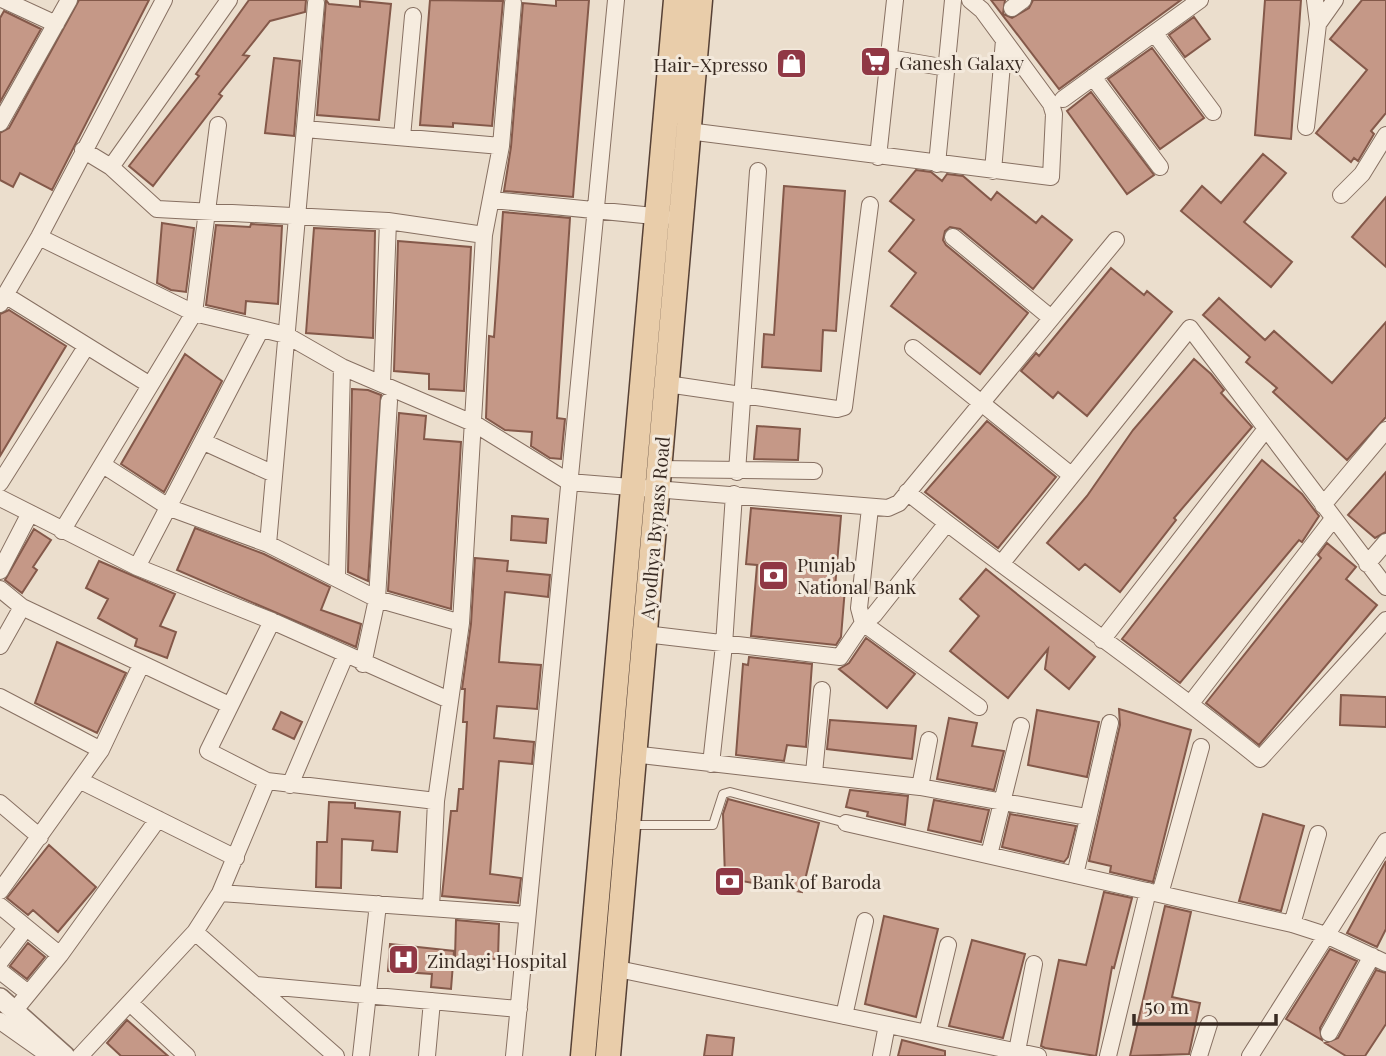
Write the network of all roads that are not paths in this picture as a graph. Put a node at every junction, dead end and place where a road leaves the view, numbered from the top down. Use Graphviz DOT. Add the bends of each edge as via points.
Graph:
graph roads {
  1 [pos="4,0"];
  2 [pos="69,0"];
  3 [pos="163,0"];
  4 [pos="229,0"];
  5 [pos="616,0"];
  6 [pos="676,0"];
  7 [pos="700,0"];
  8 [pos="895,0"];
  9 [pos="953,0"];
  10 [pos="970,0"];
  11 [pos="1200,0"];
  12 [pos="1315,0"];
  13 [pos="1335,0"];
  14 [pos="513,3"];
  15 [pos="316,4"];
  16 [pos="412,16"];
  17 [pos="56,24"];
  18 [pos="1318,24"];
  19 [pos="1155,34"];
  20 [pos="1004,40"];
  21 [pos="889,58"];
  22 [pos="947,68"];
  23 [pos="1093,77"];
  24 [pos="1063,99"];
  25 [pos="1213,112"];
  26 [pos="0,123"];
  27 [pos="218,125"];
  28 [pos="1306,127"];
  29 [pos="305,129"];
  30 [pos="688,131"];
  31 [pos="1386,135"];
  32 [pos="402,137"];
  33 [pos="501,146"];
  34 [pos="83,150"];
  35 [pos="878,157"];
  36 [pos="937,164"];
  37 [pos="111,167"];
  38 [pos="1160,167"];
  39 [pos="758,171"];
  40 [pos="993,171"];
  41 [pos="1341,195"];
  42 [pos="492,201"];
  43 [pos="870,205"];
  44 [pos="595,211"];
  45 [pos="207,212"];
  46 [pos="297,215"];
  47 [pos="669,217"];
  48 [pos="388,220"];
  49 [pos="484,235"];
  50 [pos="40,237"];
  51 [pos="953,237"];
  52 [pos="1116,240"];
  53 [pos="3,299"];
  54 [pos="194,313"];
  55 [pos="1051,318"];
  56 [pos="260,331"];
  57 [pos="286,335"];
  58 [pos="86,347"];
  59 [pos="913,348"];
  60 [pos="342,367"];
  61 [pos="382,384"];
  62 [pos="667,384"];
  63 [pos="150,386"];
  64 [pos="741,396"];
  65 [pos="388,401"];
  66 [pos="981,402"];
  67 [pos="475,424"];
  68 [pos="1266,429"];
  69 [pos="1386,430"];
  70 [pos="204,442"];
  71 [pos="103,464"];
  72 [pos="737,471"];
  73 [pos="814,471"];
  74 [pos="274,474"];
  75 [pos="1071,475"];
  76 [pos="649,481"];
  77 [pos="569,482"];
  78 [pos="0,483"];
  79 [pos="907,492"];
  80 [pos="734,494"];
  81 [pos="0,498"];
  82 [pos="1323,505"];
  83 [pos="870,508"];
  84 [pos="170,509"];
  85 [pos="30,513"];
  86 [pos="1333,519"];
  87 [pos="947,523"];
  88 [pos="62,531"];
  89 [pos="1386,542"];
  90 [pos="268,544"];
  91 [pos="1001,564"];
  92 [pos="1367,564"];
  93 [pos="137,567"];
  94 [pos="0,571"];
  95 [pos="337,578"];
  96 [pos="1386,587"];
  97 [pos="0,589"];
  98 [pos="377,599"];
  99 [pos="22,607"];
  100 [pos="1386,620"];
  101 [pos="272,621"];
  102 [pos="461,623"];
  103 [pos="863,623"];
  104 [pos="645,635"];
  105 [pos="1102,640"];
  106 [pos="724,645"];
  107 [pos="0,646"];
  108 [pos="345,656"];
  109 [pos="363,664"];
  110 [pos="141,665"];
  111 [pos="822,690"];
  112 [pos="0,697"];
  113 [pos="449,700"];
  114 [pos="1191,703"];
  115 [pos="229,705"];
  116 [pos="979,707"];
  117 [pos="1110,723"];
  118 [pos="1021,726"];
  119 [pos="929,740"];
  120 [pos="1201,747"];
  121 [pos="101,750"];
  122 [pos="632,754"];
  123 [pos="710,764"];
  124 [pos="814,774"];
  125 [pos="81,781"];
  126 [pos="267,781"];
  127 [pos="290,785"];
  128 [pos="920,787"];
  129 [pos="436,801"];
  130 [pos="1004,802"];
  131 [pos="0,803"];
  132 [pos="1087,817"];
  133 [pos="158,819"];
  134 [pos="846,823"];
  135 [pos="626,825"];
  136 [pos="1318,834"];
  137 [pos="40,837"];
  138 [pos="1386,841"];
  139 [pos="989,855"];
  140 [pos="236,858"];
  141 [pos="1075,875"];
  142 [pos="0,891"];
  143 [pos="220,893"];
  144 [pos="1154,893"];
  145 [pos="378,904"];
  146 [pos="0,906"];
  147 [pos="431,908"];
  148 [pos="527,915"];
  149 [pos="865,922"];
  150 [pos="1292,925"];
  151 [pos="26,928"];
  152 [pos="195,932"];
  153 [pos="1326,935"];
  154 [pos="948,945"];
  155 [pos="60,956"];
  156 [pos="1381,958"];
  157 [pos="0,962"];
  158 [pos="1034,964"];
  159 [pos="613,968"];
  160 [pos="0,971"];
  161 [pos="256,985"];
  162 [pos="28,993"];
  163 [pos="369,996"];
  164 [pos="432,1001"];
  165 [pos="130,1003"];
  166 [pos="519,1009"];
  167 [pos="5,1010"];
  168 [pos="844,1016"];
  169 [pos="1209,1024"];
  170 [pos="887,1025"];
  171 [pos="1329,1033"];
  172 [pos="927,1034"];
  173 [pos="988,1051"];
  174 [pos="1017,1051"];
  175 [pos="56,1056"];
  176 [pos="65,1056"];
  177 [pos="80,1056"];
  178 [pos="187,1056"];
  179 [pos="336,1056"];
  180 [pos="361,1056"];
  181 [pos="427,1056"];
  182 [pos="514,1056"];
  183 [pos="583,1056"];
  184 [pos="608,1056"];
  185 [pos="881,1056"];
  186 [pos="1038,1056"];
  187 [pos="1108,1056"];
  188 [pos="1199,1056"];
  189 [pos="1250,1056"];
  1 -- 17 [label="street"];
  2 -- 17 [label="street"];
  3 -- 34 [label="street"];
  4 -- 37 [label="street"];
  5 -- 44 [label="street"];
  6 -- 47 [label="main road, Ayodhya Bypass Road"];
  7 -- 30 [label="main road, Ayodhya Bypass Road"];
  8 -- 21 [label="street"];
  9 -- 22 [label="street"];
  10 -- 20 [label="street"];
  11 -- 19 [label="street"];
  12 -- 18 [label="street"];
  13 -- 18 [label="street"];
  14 -- 33 [label="street"];
  15 -- 29 [label="street"];
  16 -- 32 [label="street"];
  17 -- 26 [label="street"];
  18 -- 28 [label="street"];
  19 -- 23 [label="street"];
  19 -- 25 [label="street"];
  20 -- 40 [label="street"];
  20 -- 40 [label="street" via="1051,104 1051,177"];
  21 -- 22 [label="street"];
  21 -- 35 [label="street"];
  22 -- 36 [label="street"];
  23 -- 24 [label="street"];
  23 -- 38 [label="street"];
  27 -- 45 [label="street"];
  29 -- 32 [label="street"];
  29 -- 46 [label="street"];
  30 -- 35 [label="street"];
  30 -- 47 [label="main road, Ayodhya Bypass Road"];
  31 -- 41 [label="street" via="1362,174"];
  32 -- 33 [label="street"];
  33 -- 42 [label="street"];
  34 -- 37 [label="street"];
  34 -- 50 [label="street"];
  35 -- 36 [label="street"];
  36 -- 40 [label="street"];
  37 -- 45 [label="street" via="157,209"];
  39 -- 64 [label="street"];
  42 -- 44 [label="street"];
  42 -- 49 [label="street"];
  43 -- 64 [label="street" via="844,407"];
  44 -- 47 [label="street"];
  44 -- 77 [label="street"];
  45 -- 46 [label="street"];
  45 -- 54 [label="street"];
  46 -- 48 [label="street"];
  46 -- 57 [label="street"];
  47 -- 62 [label="main road, Ayodhya Bypass Road"];
  47 -- 76 [label="main road, Ayodhya Bypass Road"];
  48 -- 49 [label="street"];
  48 -- 61 [label="street"];
  49 -- 67 [label="street"];
  50 -- 53 [label="street"];
  50 -- 54 [label="street"];
  51 -- 55 [label="street"];
  52 -- 55 [label="street"];
  53 -- 58 [label="street"];
  54 -- 56 [label="street"];
  54 -- 63 [label="street"];
  55 -- 66 [label="street"];
  56 -- 57 [label="street"];
  56 -- 70 [label="street"];
  57 -- 60 [label="street"];
  57 -- 74 [label="street"];
  58 -- 63 [label="street"];
  58 -- 78 [label="street"];
  59 -- 66 [label="street"];
  60 -- 61 [label="street"];
  60 -- 95 [label="street"];
  61 -- 67 [label="street"];
  62 -- 64 [label="street"];
  62 -- 76 [label="main road, Ayodhya Bypass Road"];
  63 -- 71 [label="street"];
  64 -- 72 [label="street"];
  65 -- 98 [label="street"];
  66 -- 75 [label="street"];
  66 -- 79 [label="street"];
  67 -- 77 [label="street"];
  67 -- 102 [label="street"];
  68 -- 75 [label="street" via="1190,328"];
  68 -- 82 [label="street"];
  68 -- 105 [label="street"];
  69 -- 82 [label="street"];
  70 -- 74 [label="street"];
  70 -- 84 [label="street"];
  71 -- 84 [label="street"];
  71 -- 88 [label="street"];
  72 -- 73 [label="street"];
  72 -- 76 [label="street"];
  74 -- 90 [label="street"];
  75 -- 91 [label="street"];
  76 -- 77 [label="street"];
  76 -- 80 [label="street"];
  76 -- 104 [label="main road, Ayodhya Bypass Road"];
  76 -- 183 [label="main road, Ayodhya Bypass Road"];
  77 -- 148 [label="street"];
  79 -- 83 [label="street" via="888,508"];
  79 -- 87 [label="street"];
  80 -- 83 [label="street"];
  80 -- 106 [label="street"];
  81 -- 85 [label="street"];
  82 -- 86 [label="street"];
  83 -- 103 [label="street" via="859,608"];
  84 -- 90 [label="street"];
  84 -- 93 [label="street"];
  85 -- 88 [label="street"];
  85 -- 94 [label="street"];
  86 -- 92 [label="street"];
  86 -- 114 [label="street"];
  87 -- 91 [label="street"];
  87 -- 103 [label="street"];
  88 -- 93 [label="street"];
  89 -- 92 [label="street"];
  90 -- 95 [label="street"];
  91 -- 105 [label="street"];
  92 -- 96 [label="street"];
  93 -- 101 [label="street"];
  95 -- 98 [label="street"];
  97 -- 99 [label="street"];
  98 -- 102 [label="street"];
  98 -- 109 [label="street"];
  99 -- 107 [label="street"];
  99 -- 110 [label="street"];
  100 -- 114 [label="street" via="1260,759"];
  101 -- 108 [label="street"];
  101 -- 115 [label="street"];
  102 -- 113 [label="street"];
  103 -- 106 [label="street" via="840,657"];
  103 -- 116 [label="street"];
  104 -- 106 [label="street"];
  104 -- 122 [label="main road, Ayodhya Bypass Road"];
  105 -- 114 [label="street"];
  106 -- 123 [label="street"];
  108 -- 109 [label="street"];
  108 -- 127 [label="street"];
  109 -- 113 [label="street"];
  110 -- 115 [label="street"];
  110 -- 121 [label="street"];
  111 -- 124 [label="street"];
  112 -- 121 [label="street"];
  113 -- 129 [label="street"];
  115 -- 126 [label="street" via="208,751"];
  117 -- 132 [label="street"];
  118 -- 130 [label="street"];
  119 -- 128 [label="street"];
  120 -- 144 [label="street"];
  121 -- 125 [label="street"];
  122 -- 123 [label="street"];
  122 -- 135 [label="main road, Ayodhya Bypass Road"];
  123 -- 124 [label="street"];
  124 -- 128 [label="street"];
  125 -- 133 [label="street"];
  125 -- 137 [label="street"];
  126 -- 127 [label="street"];
  126 -- 140 [label="street"];
  127 -- 129 [label="street"];
  128 -- 130 [label="street"];
  129 -- 147 [label="street"];
  130 -- 132 [label="street"];
  130 -- 139 [label="street"];
  131 -- 137 [label="street"];
  132 -- 141 [label="street"];
  133 -- 140 [label="street"];
  133 -- 155 [label="street"];
  134 -- 135 [label="lane" via="730,792 723,794 713,825"];
  134 -- 139 [label="street"];
  135 -- 159 [label="main road, Ayodhya Bypass Road"];
  136 -- 150 [label="street"];
  137 -- 142 [label="street"];
  138 -- 153 [label="street"];
  139 -- 141 [label="street"];
  140 -- 143 [label="street"];
  141 -- 144 [label="street"];
  143 -- 145 [label="street"];
  143 -- 152 [label="street"];
  144 -- 150 [label="street"];
  144 -- 187 [label="street"];
  145 -- 147 [label="street"];
  145 -- 163 [label="street"];
  146 -- 151 [label="street"];
  147 -- 148 [label="street"];
  148 -- 166 [label="street"];
  149 -- 168 [label="street"];
  150 -- 153 [label="street"];
  151 -- 155 [label="street"];
  151 -- 157 [label="street"];
  152 -- 161 [label="street"];
  152 -- 165 [label="street"];
  153 -- 156 [label="street"];
  153 -- 189 [label="street"];
  154 -- 172 [label="street"];
  155 -- 162 [label="street"];
  156 -- 171 [label="street"];
  158 -- 174 [label="street"];
  159 -- 168 [label="street"];
  159 -- 184 [label="main road, Ayodhya Bypass Road"];
  160 -- 162 [label="street"];
  161 -- 163 [label="street"];
  161 -- 179 [label="street"];
  162 -- 167 [label="street"];
  163 -- 164 [label="street"];
  163 -- 180 [label="street"];
  164 -- 166 [label="street"];
  164 -- 181 [label="street"];
  165 -- 177 [label="street"];
  165 -- 178 [label="street"];
  166 -- 182 [label="street"];
  167 -- 175 [label="street" via="44,1052"];
  167 -- 176 [label="street"];
  168 -- 170 [label="street"];
  169 -- 188 [label="street"];
  170 -- 172 [label="street"];
  170 -- 185 [label="street"];
  172 -- 173 [label="street"];
  173 -- 174 [label="street"];
  174 -- 186 [label="street"];
}
